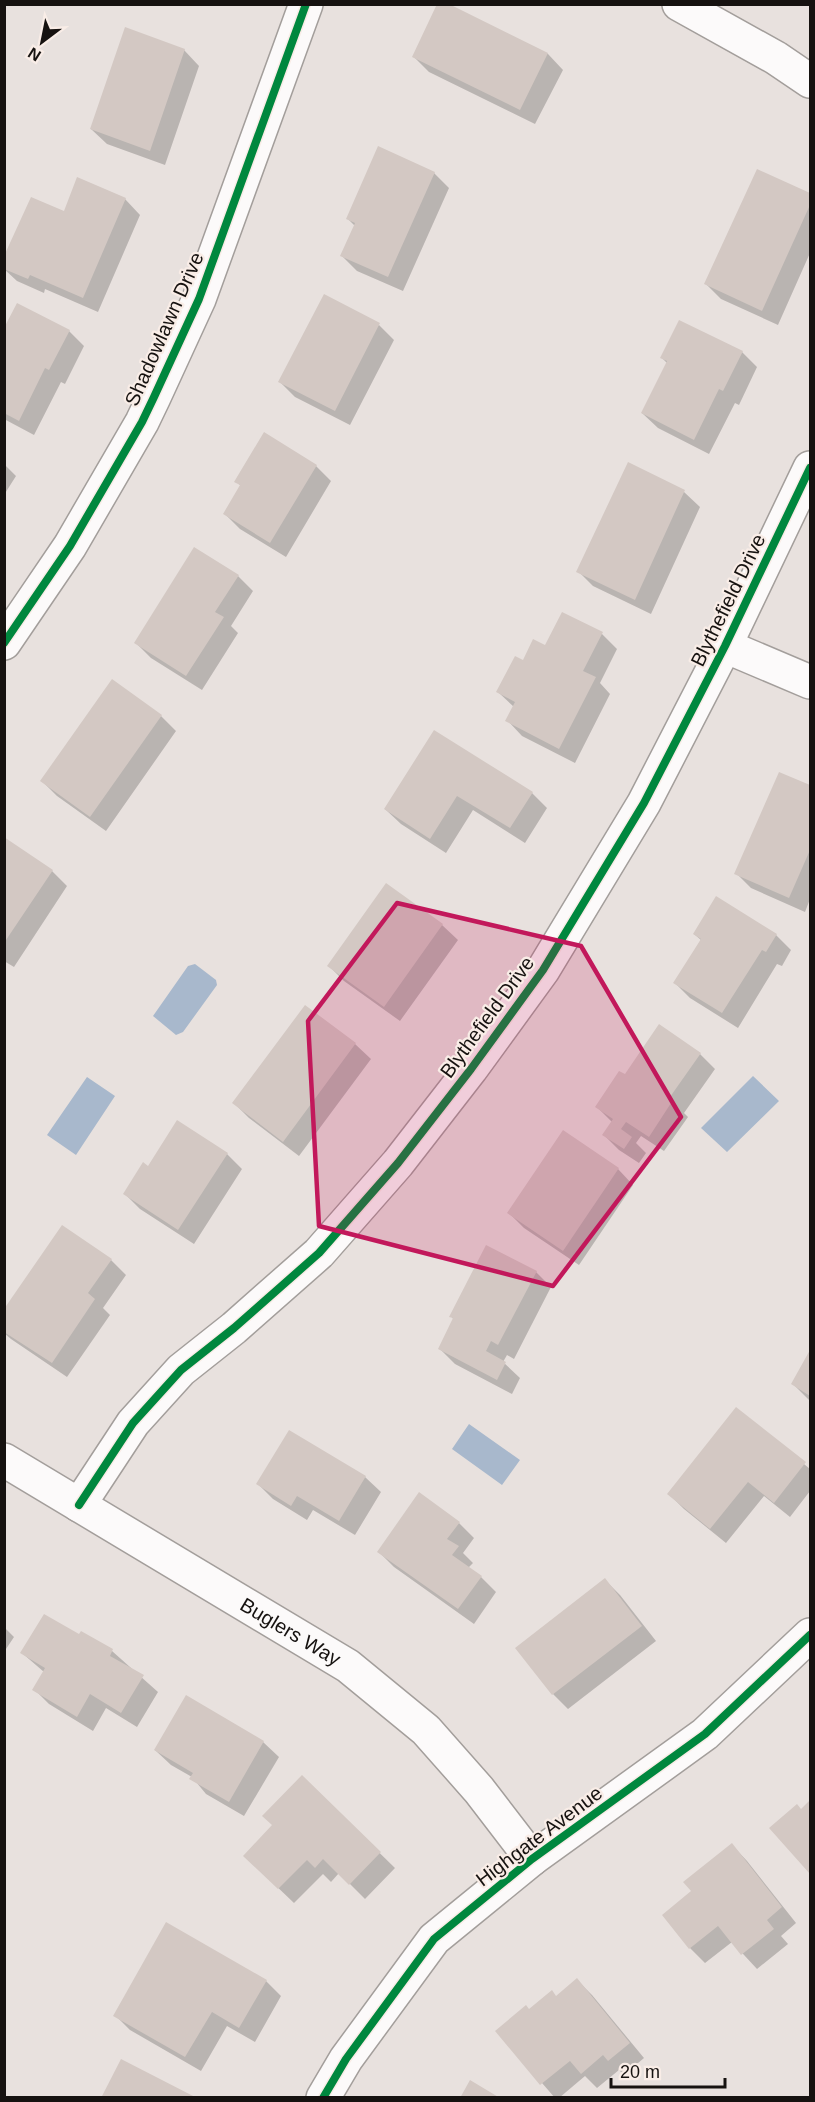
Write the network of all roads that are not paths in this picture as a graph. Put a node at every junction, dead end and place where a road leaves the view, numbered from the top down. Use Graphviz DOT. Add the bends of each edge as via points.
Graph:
graph roads {
  1 [pos="306,4"];
  2 [pos="679,4"];
  3 [pos="810,81"];
  4 [pos="810,468"];
  5 [pos="4,643"];
  6 [pos="725,646"];
  7 [pos="810,682"];
  8 [pos="4,1460"];
  9 [pos="79,1505"];
  10 [pos="810,1635"];
  11 [pos="532,1859"];
  12 [pos="324,2097"];
  1 -- 5 [label="street, Shadowlawn Drive" via="199,299 154,397 70,546"];
  2 -- 3 [label="street"];
  4 -- 6 [label="street, Blythefield Drive"];
  6 -- 7 [label="street"];
  6 -- 9 [label="street, Blythefield Drive" via="644,803 543,970 471,1069 319,1253 181,1370 133,1423"];
  8 -- 9 [label="street, Buglers Way"];
  9 -- 11 [label="street, Buglers Way" via="348,1666 426,1730"];
  10 -- 11 [label="street, Highgate Avenue" via="705,1734"];
  11 -- 12 [label="street, Highgate Avenue" via="434,1939 346,2059"];
}
